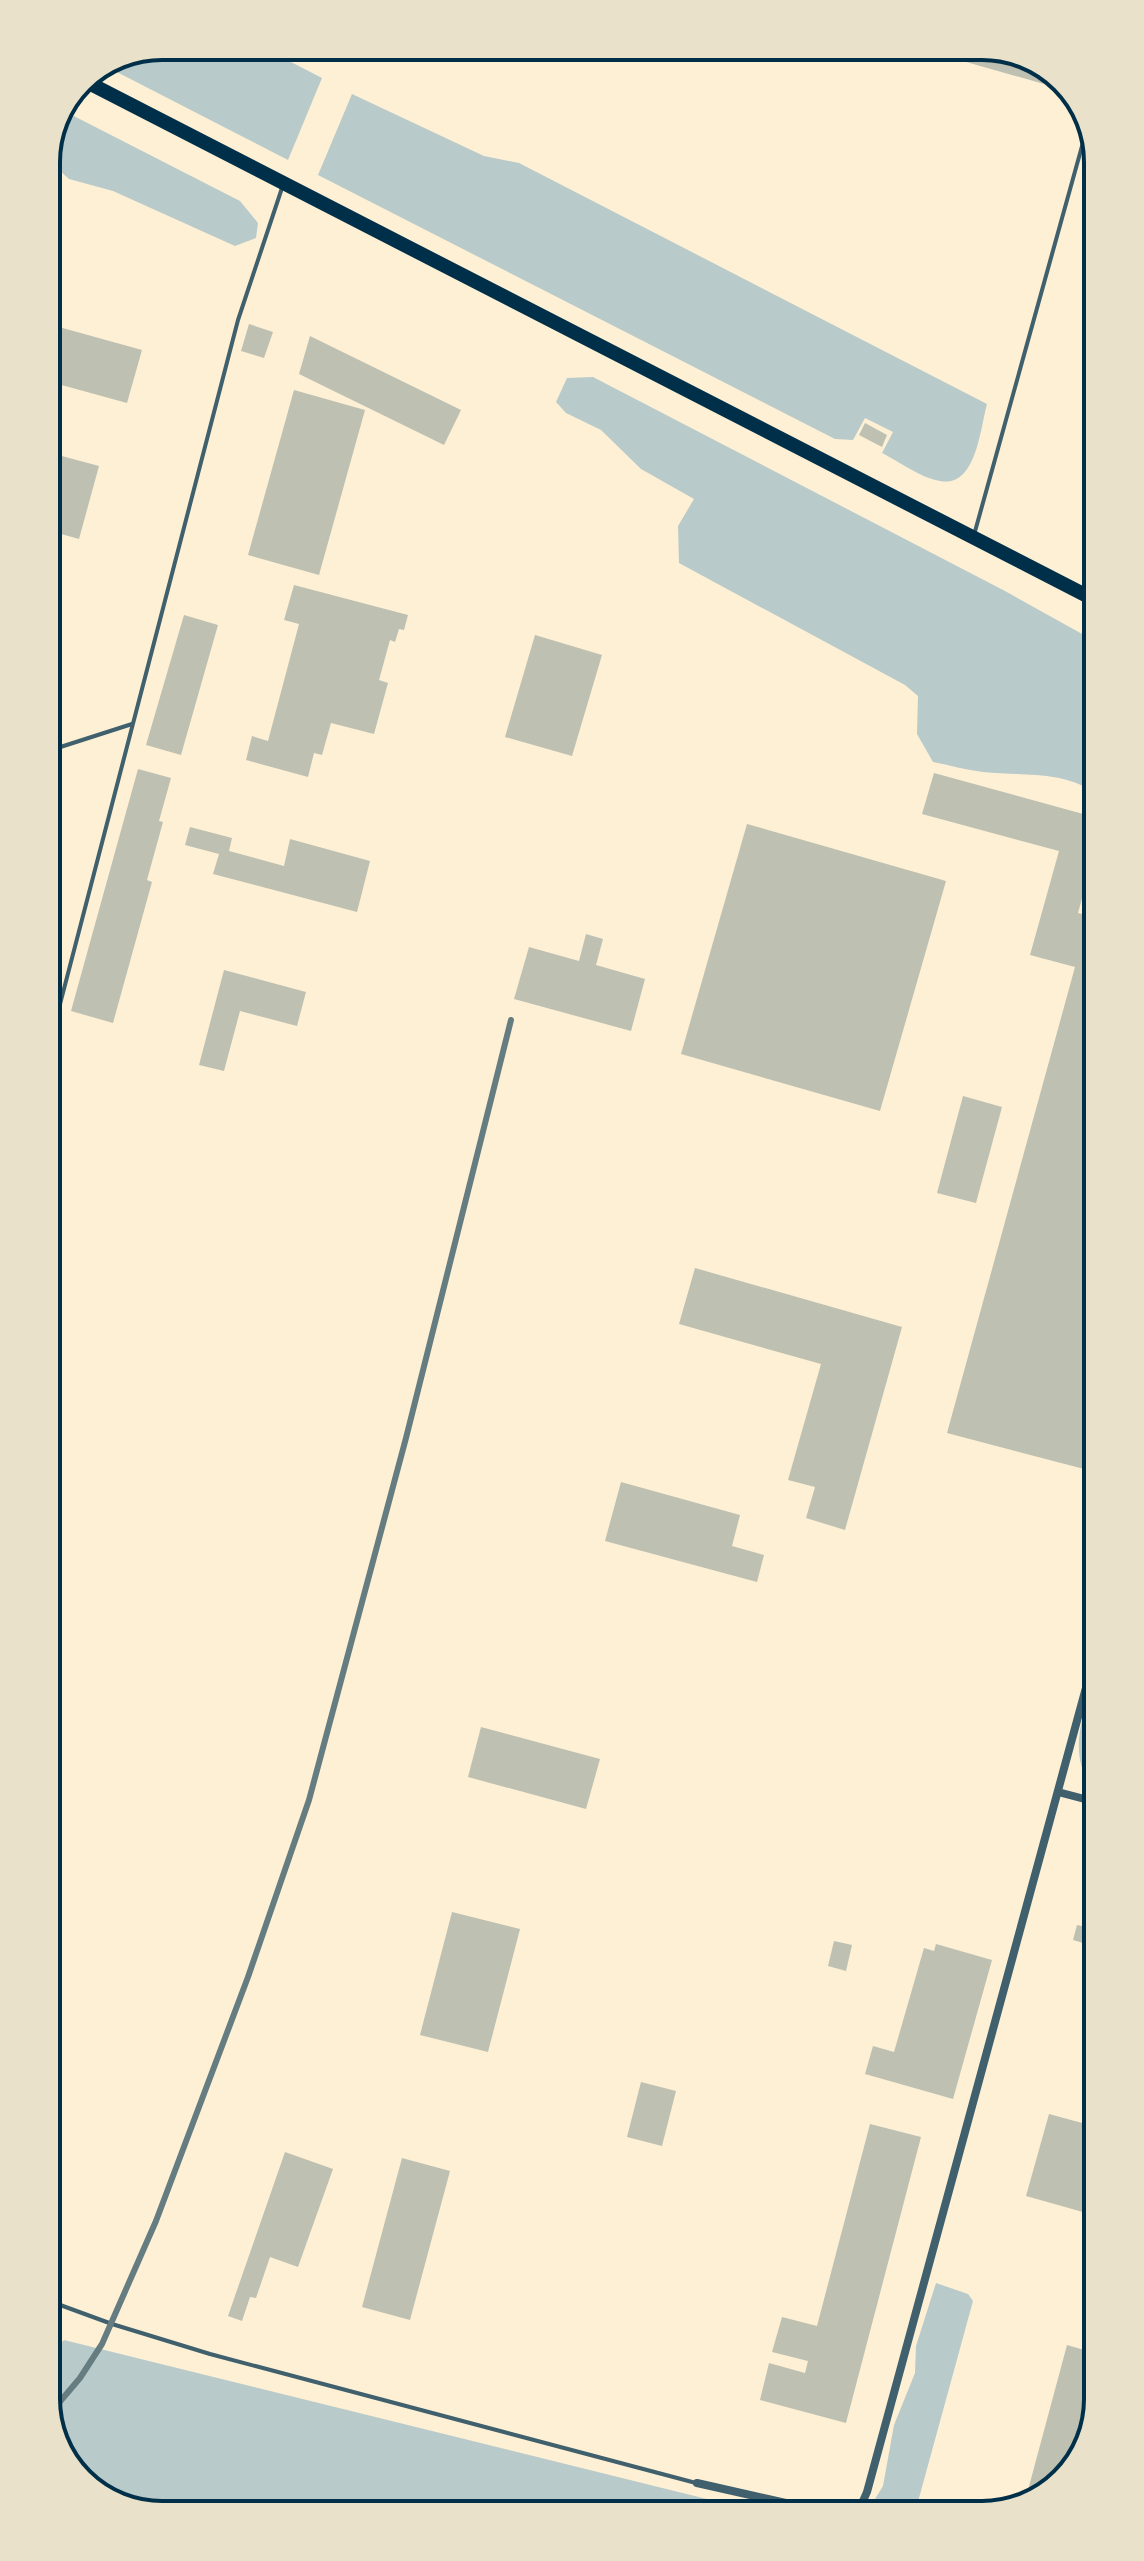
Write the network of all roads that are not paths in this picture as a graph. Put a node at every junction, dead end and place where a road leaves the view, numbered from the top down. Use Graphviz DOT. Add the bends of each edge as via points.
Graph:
graph roads {
  1 [pos="95,86"];
  2 [pos="1082,145"];
  3 [pos="284,182"];
  4 [pos="973,537"];
  5 [pos="1084,594"];
  6 [pos="132,724"];
  7 [pos="60,747"];
  8 [pos="60,1010"];
  9 [pos="1084,1696"];
  10 [pos="1058,1792"];
  11 [pos="1084,1799"];
  12 [pos="60,2305"];
  13 [pos="697,2483"];
  14 [pos="777,2501"];
  15 [pos="863,2501"];
  1 -- 3 [label="main road"];
  2 -- 4 [label="lane"];
  3 -- 4 [label="main road"];
  3 -- 6 [label="lane" via="238,320"];
  4 -- 5 [label="main road"];
  6 -- 7 [label="lane"];
  6 -- 8 [label="lane"];
  9 -- 10 [label="street"];
  10 -- 11 [label="street"];
  10 -- 15 [label="street"];
  12 -- 13 [label="lane" via="210,2354"];
  13 -- 14 [label="street"];
}
